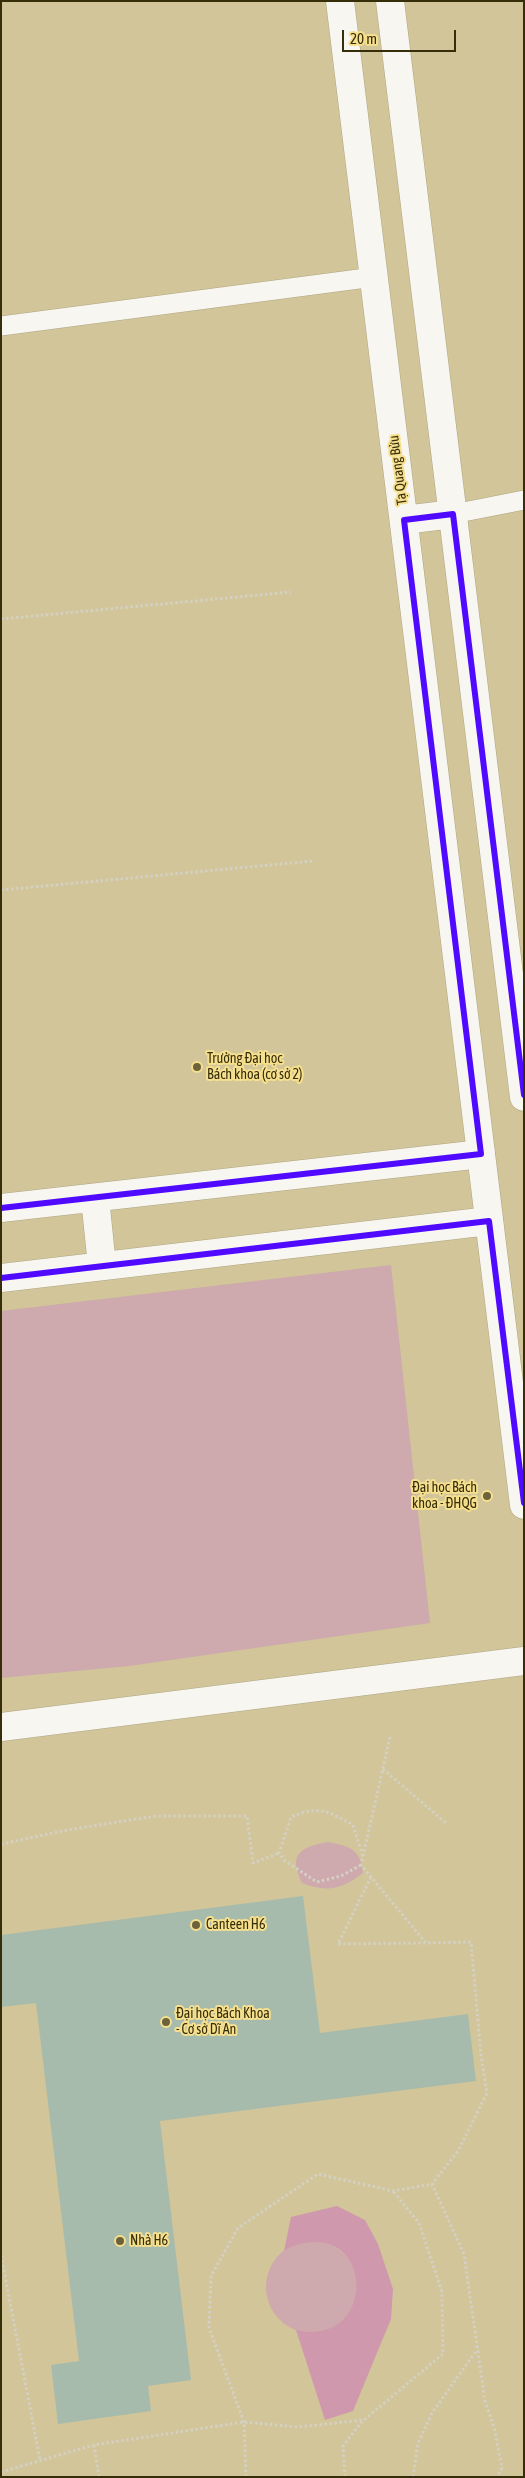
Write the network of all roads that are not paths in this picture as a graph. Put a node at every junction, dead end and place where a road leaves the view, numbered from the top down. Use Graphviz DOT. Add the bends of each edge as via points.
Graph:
graph roads {
  1 [pos="340,1"];
  2 [pos="390,1"];
  3 [pos="374,277"];
  4 [pos="1,326"];
  5 [pos="524,500"];
  6 [pos="452,514"];
  7 [pos="404,520"];
  8 [pos="524,1097"];
  9 [pos="481,1154"];
  10 [pos="95,1198"];
  11 [pos="1,1208"];
  12 [pos="489,1221"];
  13 [pos="102,1266"];
  14 [pos="1,1278"];
  15 [pos="524,1505"];
  16 [pos="524,1661"];
  17 [pos="1,1726"];
  1 -- 3 [label="street, Tạ Quang Bửu"];
  2 -- 6 [label="street"];
  3 -- 4 [label="lane"];
  3 -- 7 [label="street, Tạ Quang Bửu"];
  5 -- 6 [label="lane"];
  6 -- 7 [label="street"];
  6 -- 8 [label="street"];
  7 -- 9 [label="street, Tạ Quang Bửu"];
  9 -- 10 [label="street"];
  9 -- 12 [label="street, Tạ Quang Bửu"];
  10 -- 11 [label="street"];
  10 -- 13 [label="street"];
  12 -- 13 [label="street"];
  12 -- 15 [label="street, Tạ Quang Bửu"];
  13 -- 14 [label="street"];
  16 -- 17 [label="street"];
}
